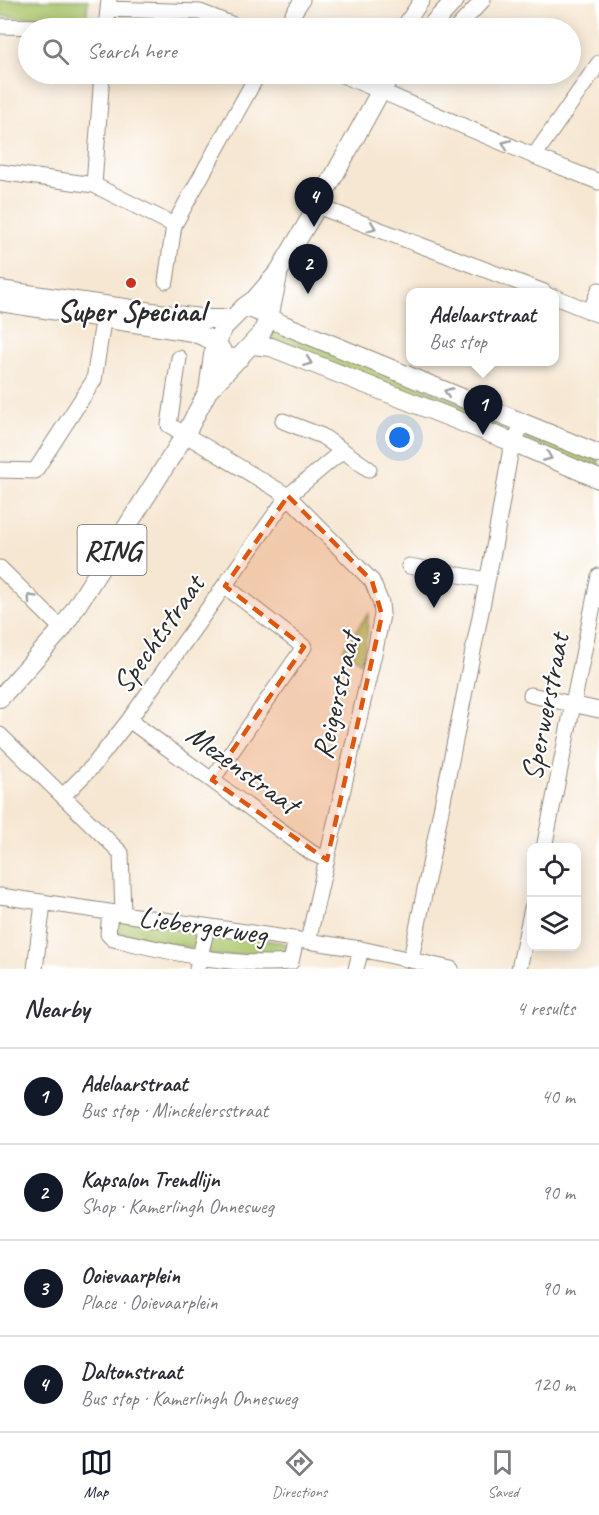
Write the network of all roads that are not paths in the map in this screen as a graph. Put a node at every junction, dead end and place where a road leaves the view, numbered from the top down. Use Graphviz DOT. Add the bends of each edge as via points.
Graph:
graph roads {
  1 [pos="302,0"];
  2 [pos="422,0"];
  3 [pos="455,0"];
  4 [pos="483,0"];
  5 [pos="109,4"];
  6 [pos="202,6"];
  7 [pos="223,18"];
  8 [pos="290,18"];
  9 [pos="410,18"];
  10 [pos="438,18"];
  11 [pos="466,18"];
  12 [pos="0,26"];
  13 [pos="18,26"];
  14 [pos="599,63"];
  15 [pos="101,84"];
  16 [pos="252,84"];
  17 [pos="362,84"];
  18 [pos="385,84"];
  19 [pos="380,92"];
  20 [pos="534,156"];
  21 [pos="0,172"];
  22 [pos="599,182"];
  23 [pos="94,185"];
  24 [pos="317,206"];
  25 [pos="174,225"];
  26 [pos="279,271"];
  27 [pos="166,281"];
  28 [pos="533,288"];
  29 [pos="0,290"];
  30 [pos="599,290"];
  31 [pos="559,299"];
  32 [pos="0,302"];
  33 [pos="237,313"];
  34 [pos="104,314"];
  35 [pos="595,314"];
  36 [pos="269,318"];
  37 [pos="216,343"];
  38 [pos="246,352"];
  39 [pos="179,358"];
  40 [pos="208,391"];
  41 [pos="283,422"];
  42 [pos="522,423"];
  43 [pos="185,435"];
  44 [pos="515,443"];
  45 [pos="342,451"];
  46 [pos="599,454"];
  47 [pos="369,469"];
  48 [pos="0,470"];
  49 [pos="599,479"];
  50 [pos="288,496"];
  51 [pos="409,566"];
  52 [pos="0,568"];
  53 [pos="599,576"];
  54 [pos="487,580"];
  55 [pos="225,586"];
  56 [pos="62,629"];
  57 [pos="531,695"];
  58 [pos="0,698"];
  59 [pos="573,704"];
  60 [pos="599,710"];
  61 [pos="129,720"];
  62 [pos="0,735"];
  63 [pos="212,780"];
  64 [pos="63,795"];
  65 [pos="545,843"];
  66 [pos="327,860"];
  67 [pos="0,896"];
  68 [pos="43,903"];
  69 [pos="116,913"];
  70 [pos="207,927"];
  71 [pos="527,928"];
  72 [pos="302,940"];
  73 [pos="361,949"];
  74 [pos="411,959"];
  75 [pos="198,964"];
  76 [pos="35,969"];
  77 [pos="356,969"];
  78 [pos="451,969"];
  79 [pos="519,969"];
  1 -- 8 [label="street"];
  2 -- 9 [label="street"];
  3 -- 10 [label="main road"];
  4 -- 11 [label="street"];
  5 -- 6 [label="street"];
  6 -- 7 [label="street"];
  12 -- 13 [label="street"];
  14 -- 20 [label="street"];
  15 -- 23 [label="street"];
  16 -- 25 [label="street"];
  17 -- 19 [label="street"];
  18 -- 19 [label="main road, RING"];
  20 -- 19 [label="street, one-way"];
  19 -- 24 [label="main road, RING"];
  20 -- 22 [label="street"];
  21 -- 23 [label="street"];
  23 -- 25 [label="street"];
  24 -- 26 [label="main road, RING"];
  24 -- 28 [label="street, one-way"];
  25 -- 27 [label="street"];
  26 -- 33 [label="main road, RING"];
  26 -- 36 [label="main road, RING"];
  29 -- 34 [label="main road"];
  30 -- 35 [label="street"];
  31 -- 35 [label="street"];
  32 -- 34 [label="main road"];
  33 -- 34 [label="main road" via="195,318"];
  33 -- 36 [label="main road" via="254,308"];
  33 -- 37 [label="main road, RING" via="222,329"];
  34 -- 37 [label="main road" via="192,332"];
  34 -- 48 [label="street" via="94,380 35,471"];
  36 -- 38 [label="main road, RING"];
  42 -- 36 [label="main road, one-way"];
  37 -- 38 [label="main road" via="222,354 230,358"];
  37 -- 40 [label="main road, RING"];
  38 -- 40 [label="main road, RING"];
  38 -- 44 [label="main road, one-way" via="271,347"];
  39 -- 43 [label="street" via="169,425"];
  40 -- 43 [label="main road, RING"];
  41 -- 45 [label="street" via="322,436"];
  42 -- 44 [label="street"];
  42 -- 46 [label="main road"];
  43 -- 50 [label="street, Reigerstraat"];
  43 -- 56 [label="main road, RING"];
  44 -- 49 [label="main road, one-way"];
  44 -- 54 [label="street"];
  45 -- 47 [label="street"];
  45 -- 50 [label="street"];
  50 -- 55 [label="street, Spechtstraat"];
  50 -- 66 [label="street, Reigerstraat" via="372,581 381,603 376,645"];
  51 -- 54 [label="street"];
  56 -- 52 [label="street, one-way"];
  53 -- 59 [label="street, Sperwerstraat"];
  54 -- 74 [label="street"];
  55 -- 61 [label="street, Spechtstraat"];
  55 -- 63 [label="street" via="304,647"];
  56 -- 58 [label="main road, RING"];
  57 -- 59 [label="street"];
  59 -- 60 [label="street"];
  59 -- 65 [label="street, Sperwerstraat"];
  61 -- 63 [label="street, Mezenstraat"];
  61 -- 64 [label="street, Spechtstraat" via="93,766"];
  62 -- 64 [label="street"];
  63 -- 66 [label="street, Mezenstraat"];
  64 -- 69 [label="street" via="121,853"];
  66 -- 72 [label="street, Reigerstraat"];
  67 -- 68 [label="street, Liebergerweg"];
  68 -- 69 [label="street, Liebergerweg"];
  68 -- 76 [label="street"];
  69 -- 70 [label="street, Liebergerweg"];
  69 -- 75 [label="street, Liebergerweg" via="108,934 113,939"];
  70 -- 72 [label="street, Liebergerweg"];
  70 -- 75 [label="street"];
  71 -- 79 [label="street"];
  72 -- 73 [label="street, Liebergerweg"];
  72 -- 75 [label="street, Liebergerweg" via="291,962"];
  73 -- 74 [label="street, Liebergerweg"];
  73 -- 77 [label="street"];
  74 -- 78 [label="street, Liebergerweg"];
}
